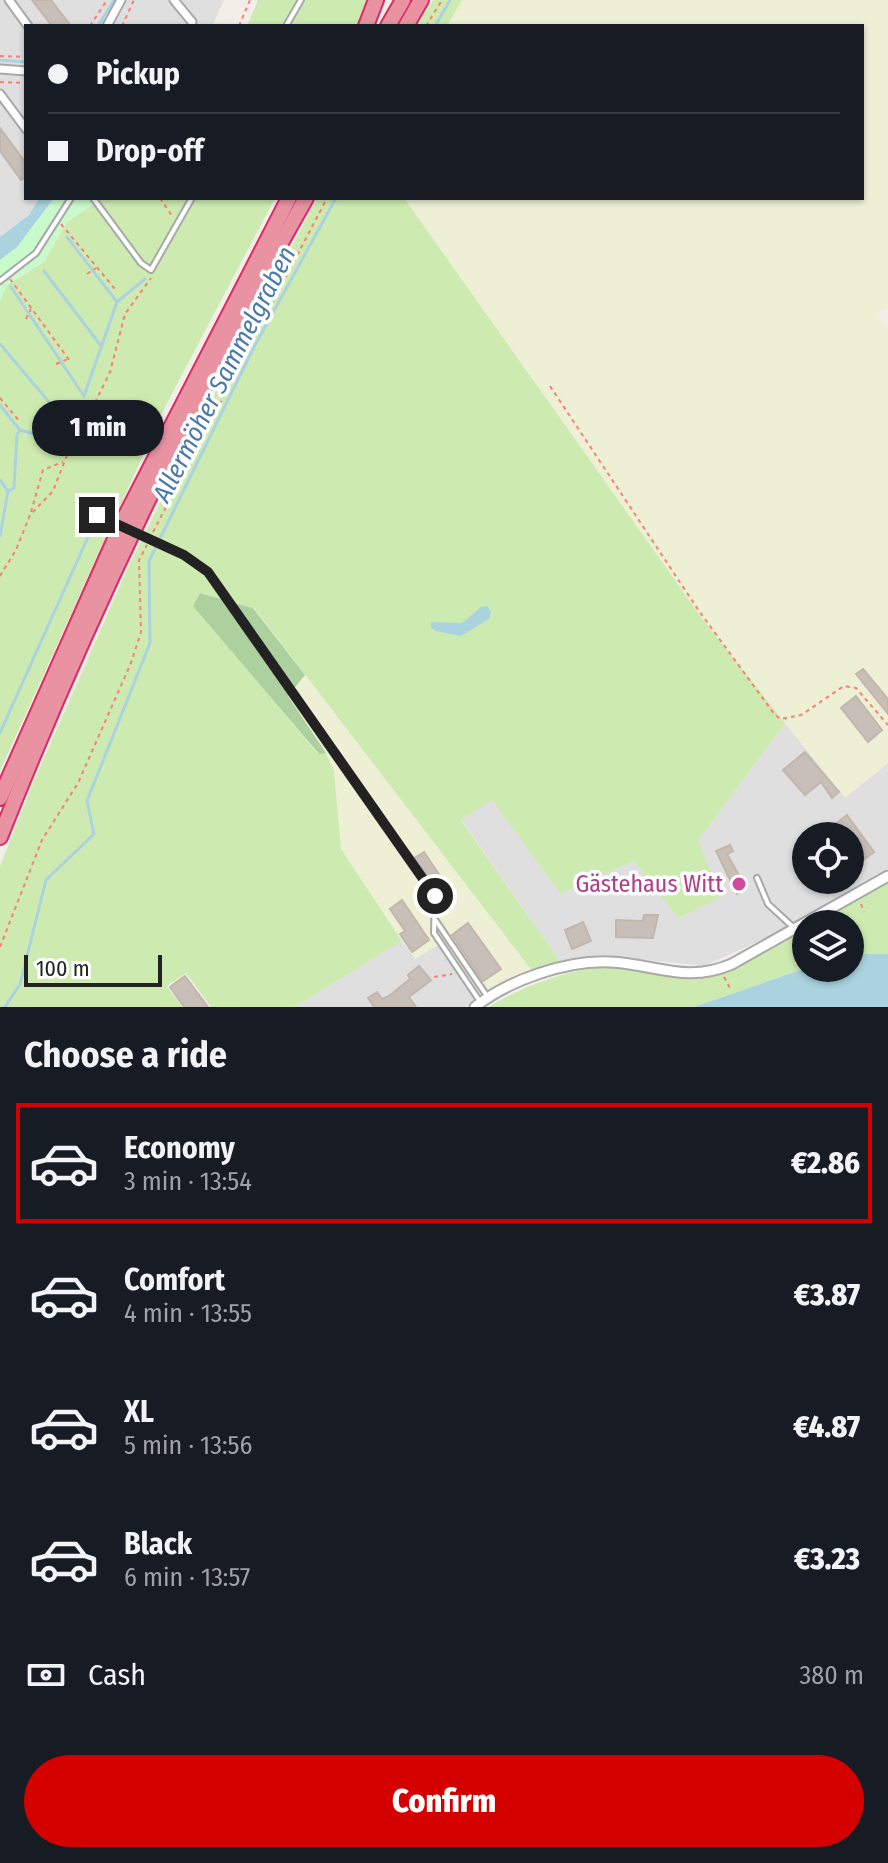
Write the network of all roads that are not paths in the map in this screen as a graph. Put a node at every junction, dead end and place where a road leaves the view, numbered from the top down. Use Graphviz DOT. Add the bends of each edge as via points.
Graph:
graph roads {
  1 [pos="9,0"];
  2 [pos="121,0"];
  3 [pos="174,0"];
  4 [pos="301,0"];
  5 [pos="376,0"];
  6 [pos="403,0"];
  7 [pos="421,0"];
  8 [pos="192,22"];
  9 [pos="27,24"];
  10 [pos="108,24"];
  11 [pos="287,24"];
  12 [pos="367,24"];
  13 [pos="389,24"];
  14 [pos="407,24"];
  15 [pos="0,69"];
  16 [pos="24,71"];
  17 [pos="0,94"];
  18 [pos="24,126"];
  19 [pos="70,200"];
  20 [pos="94,200"];
  21 [pos="191,200"];
  22 [pos="288,200"];
  23 [pos="305,200"];
  24 [pos="0,281"];
  25 [pos="97,515"];
  26 [pos="0,798"];
  27 [pos="0,837"];
  28 [pos="888,876"];
  29 [pos="757,878"];
  30 [pos="830,910"];
  31 [pos="435,919"];
  32 [pos="792,926"];
  33 [pos="792,931"];
  34 [pos="481,1003"];
  1 -- 9 [label="street"];
  2 -- 10 [label="street"];
  3 -- 8 [label="street"];
  4 -- 11 [label="lane"];
  5 -- 12 [label="highway"];
  6 -- 13 [label="highway"];
  7 -- 14 [label="highway"];
  15 -- 16 [label="street"];
  17 -- 18 [label="street"];
  19 -- 24 [label="lane" via="36,253"];
  20 -- 21 [label="lane" via="151,270"];
  22 -- 26 [label="highway" via="123,521"];
  23 -- 27 [label="highway" via="137,526"];
  25 -- 31 [label="lane, bridge" via="184,555 208,572 435,896"];
  28 -- 30 [label="street"];
  29 -- 32 [label="lane" via="768,904"];
  31 -- 34 [label="lane"];
  31 -- 34 [label="lane" via="434,933"];
  33 -- 34 [label="street" via="706,974 586,963 522,981"];
}
